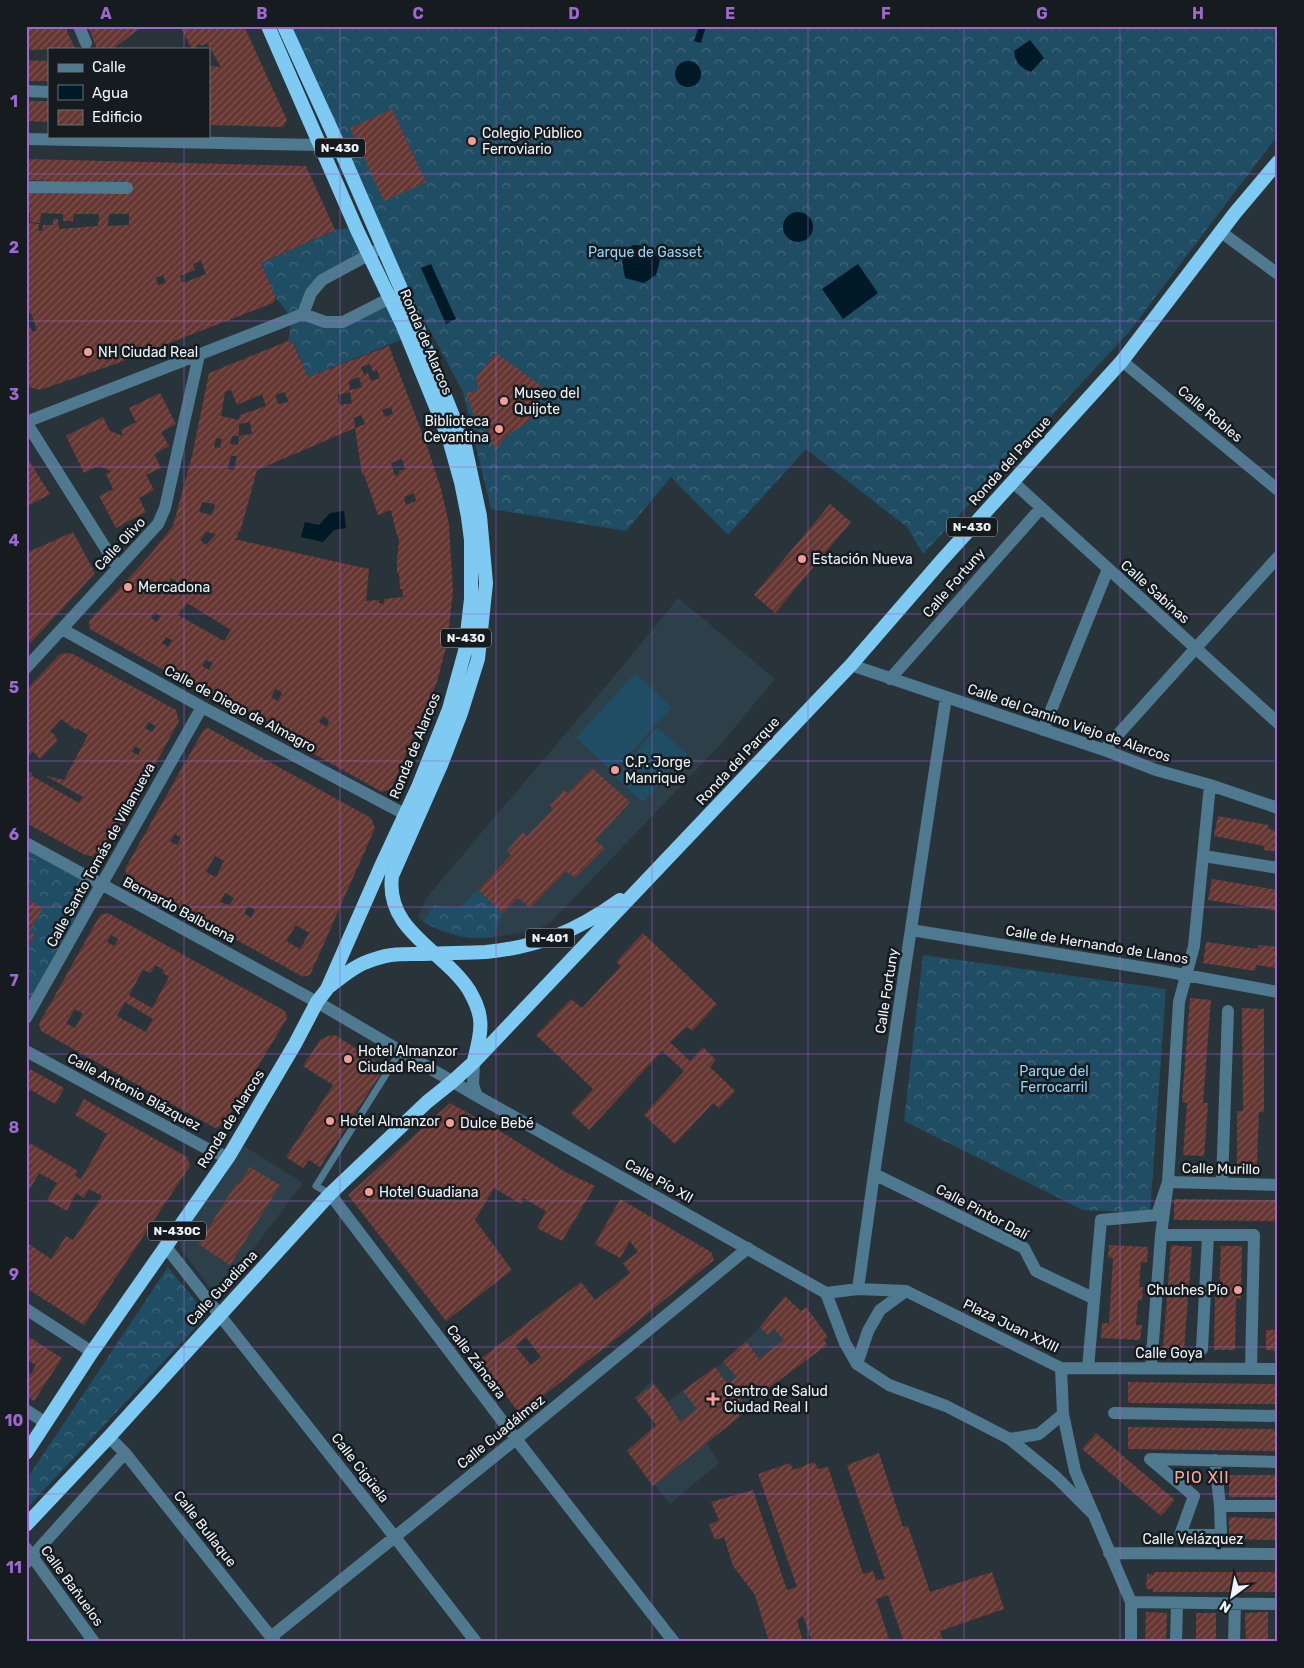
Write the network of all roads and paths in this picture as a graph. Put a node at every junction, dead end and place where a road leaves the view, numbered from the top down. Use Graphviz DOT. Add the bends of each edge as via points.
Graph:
graph roads {
  1 [pos="79,26"];
  2 [pos="268,26"];
  3 [pos="284,26"];
  4 [pos="86,43"];
  5 [pos="26,91"];
  6 [pos="48,92"];
  7 [pos="76,138"];
  8 [pos="26,139"];
  9 [pos="321,145"];
  10 [pos="1278,162"];
  11 [pos="26,187"];
  12 [pos="127,188"];
  13 [pos="1221,232"];
  14 [pos="383,247"];
  15 [pos="368,255"];
  16 [pos="387,274"];
  17 [pos="1278,274"];
  18 [pos="396,295"];
  19 [pos="303,314"];
  20 [pos="199,355"];
  21 [pos="1122,361"];
  22 [pos="26,422"];
  23 [pos="1013,482"];
  24 [pos="1278,490"];
  25 [pos="1041,508"];
  26 [pos="1278,557"];
  27 [pos="118,568"];
  28 [pos="1108,569"];
  29 [pos="62,629"];
  30 [pos="1196,649"];
  31 [pos="851,665"];
  32 [pos="26,668"];
  33 [pos="890,679"];
  34 [pos="946,697"];
  35 [pos="202,706"];
  36 [pos="1278,723"];
  37 [pos="1043,730"];
  38 [pos="1104,750"];
  39 [pos="1210,785"];
  40 [pos="1278,808"];
  41 [pos="411,818"];
  42 [pos="26,843"];
  43 [pos="1204,856"];
  44 [pos="1278,868"];
  45 [pos="649,879"];
  46 [pos="102,885"];
  47 [pos="911,930"];
  48 [pos="435,953"];
  49 [pos="1186,975"];
  50 [pos="327,989"];
  51 [pos="1278,992"];
  52 [pos="317,1002"];
  53 [pos="1228,1011"];
  54 [pos="26,1018"];
  55 [pos="398,1050"];
  56 [pos="26,1051"];
  57 [pos="474,1062"];
  58 [pos="452,1082"];
  59 [pos="476,1096"];
  60 [pos="229,1156"];
  61 [pos="874,1174"];
  62 [pos="1168,1182"];
  63 [pos="1222,1184"];
  64 [pos="1278,1185"];
  65 [pos="330,1194"];
  66 [pos="1161,1235"];
  67 [pos="1208,1236"];
  68 [pos="166,1248"];
  69 [pos="748,1248"];
  70 [pos="858,1289"];
  71 [pos="906,1291"];
  72 [pos="826,1293"];
  73 [pos="1094,1298"];
  74 [pos="26,1309"];
  75 [pos="219,1314"];
  76 [pos="1202,1349"];
  77 [pos="92,1352"];
  78 [pos="857,1364"];
  79 [pos="1061,1368"];
  80 [pos="1088,1368"];
  81 [pos="1152,1368"];
  82 [pos="1251,1369"];
  83 [pos="1278,1369"];
  84 [pos="26,1410"];
  85 [pos="1114,1413"];
  86 [pos="1063,1414"];
  87 [pos="1278,1416"];
  88 [pos="46,1423"];
  89 [pos="109,1437"];
  90 [pos="516,1439"];
  91 [pos="1010,1439"];
  92 [pos="26,1453"];
  93 [pos="125,1453"];
  94 [pos="1215,1460"];
  95 [pos="1278,1462"];
  96 [pos="1220,1506"];
  97 [pos="1278,1506"];
  98 [pos="1095,1516"];
  99 [pos="26,1525"];
  100 [pos="394,1536"];
  101 [pos="1109,1553"];
  102 [pos="1278,1554"];
  103 [pos="28,1556"];
  104 [pos="1131,1602"];
  105 [pos="1177,1603"];
  106 [pos="1235,1603"];
  107 [pos="1278,1604"];
  108 [pos="273,1639"];
  109 [pos="94,1642"];
  110 [pos="476,1642"];
  111 [pos="674,1642"];
  112 [pos="1131,1642"];
  113 [pos="1176,1642"];
  114 [pos="1234,1642"];
  1 -- 4 [label="street"];
  2 -- 9 [label="highway, N-430"];
  3 -- 14 [label="highway, N-430"];
  5 -- 6 [label="street"];
  7 -- 8 [label="street"];
  7 -- 9 [label="street"];
  9 -- 15 [label="highway, N-430"];
  10 -- 13 [label="highway, Ronda del Parque / N-430"];
  11 -- 12 [label="street"];
  13 -- 17 [label="street"];
  13 -- 21 [label="highway, Ronda del Parque / N-430"];
  14 -- 15 [label="street"];
  14 -- 16 [label="highway, N-430"];
  15 -- 16 [label="highway, N-430"];
  15 -- 19 [label="street" via="322,280 311,293"];
  16 -- 18 [label="highway, Ronda de Alarcos / N-430"];
  18 -- 19 [label="street" via="344,322 325,322"];
  18 -- 41 [label="highway, Ronda de Alarcos / N-430" via="465,446 480,516 486,583 478,659 462,713 441,765"];
  19 -- 20 [label="street"];
  20 -- 22 [label="street"];
  20 -- 27 [label="street, Calle Olivo" via="165,508 158,524"];
  21 -- 23 [label="highway, Ronda del Parque / N-430"];
  21 -- 24 [label="street, Calle Robles"];
  22 -- 27 [label="street"];
  23 -- 25 [label="street, Calle Sabinas"];
  23 -- 31 [label="highway, Ronda del Parque / N-430"];
  25 -- 28 [label="street, Calle Sabinas"];
  25 -- 33 [label="street, Calle Fortuny"];
  26 -- 30 [label="street"];
  27 -- 29 [label="street, Calle Olivo"];
  28 -- 30 [label="street, Calle Sabinas"];
  28 -- 37 [label="street"];
  29 -- 32 [label="street, Calle Olivo"];
  29 -- 35 [label="street, Calle de Diego de Almagro"];
  30 -- 36 [label="street, Calle Sabinas"];
  30 -- 38 [label="street"];
  31 -- 33 [label="street, Calle del Camino Viejo de Alarcos"];
  31 -- 45 [label="highway, Ronda del Parque / N-430"];
  33 -- 34 [label="street, Calle del Camino Viejo de Alarcos"];
  34 -- 37 [label="street, Calle del Camino Viejo de Alarcos"];
  34 -- 47 [label="street, Calle Fortuny"];
  35 -- 41 [label="street, Calle de Diego de Almagro"];
  35 -- 46 [label="street, Calle Santo Tomás de Villanueva"];
  37 -- 38 [label="street, Calle del Camino Viejo de Alarcos"];
  38 -- 39 [label="street, Calle del Camino Viejo de Alarcos" via="1156,770"];
  39 -- 40 [label="street, Calle del Camino Viejo de Alarcos"];
  39 -- 43 [label="street"];
  41 -- 48 [label="highway, Ronda de Alarcos / N-430" via="392,876 392,894 404,924"];
  41 -- 50 [label="highway, Ronda de Alarcos / N-430"];
  42 -- 46 [label="street, Bernardo Balbuena"];
  43 -- 44 [label="street"];
  43 -- 49 [label="street" via="1194,946"];
  45 -- 48 [label="highway, Ronda del Parque / N-401" via="606,910 563,934 508,949"];
  45 -- 57 [label="highway, Ronda del Parque / N-430"];
  46 -- 52 [label="street, Bernardo Balbuena"];
  46 -- 54 [label="street, Calle Santo Tomás de Villanueva"];
  47 -- 49 [label="street, Calle de Hernando de Llanos"];
  47 -- 61 [label="street, Calle Fortuny"];
  48 -- 50 [label="highway, Ronda del Parque" via="376,958 346,973"];
  48 -- 57 [label="highway" via="463,982 475,1000 480,1034"];
  49 -- 51 [label="street, Calle de Hernando de Llanos"];
  49 -- 62 [label="street" via="1179,1002"];
  50 -- 52 [label="highway, Ronda de Alarcos"];
  52 -- 55 [label="street, Bernardo Balbuena"];
  52 -- 60 [label="highway, Ronda de Alarcos / N-430C"];
  53 -- 63 [label="street"];
  55 -- 58 [label="street, Calle Pío XII"];
  55 -- 65 [label="lane" via="395,1060 316,1186"];
  56 -- 60 [label="street, Calle Antonio Blázquez" via="215,1153"];
  57 -- 58 [label="highway, Ronda del Parque"];
  57 -- 59 [label="street"];
  58 -- 59 [label="street, Calle Pío XII"];
  58 -- 65 [label="highway, Calle Guadiana"];
  59 -- 69 [label="street, Calle Pío XII"];
  60 -- 68 [label="highway, Ronda de Alarcos / N-430C"];
  61 -- 70 [label="street, Calle Fortuny"];
  61 -- 73 [label="street, Calle Pintor Dalí" via="1024,1248 1036,1271"];
  62 -- 63 [label="street, Calle Murillo"];
  62 -- 66 [label="street"];
  62 -- 73 [label="street, Calle Murillo" via="1157,1215 1101,1220"];
  63 -- 64 [label="street, Calle Murillo"];
  65 -- 75 [label="highway, Calle Guadiana"];
  65 -- 90 [label="street, Calle Záncara"];
  66 -- 67 [label="street"];
  66 -- 81 [label="street"];
  67 -- 76 [label="street"];
  67 -- 82 [label="street" via="1254,1235"];
  68 -- 75 [label="street"];
  68 -- 77 [label="highway, Ronda de Alarcos / N-430C"];
  69 -- 72 [label="street, Calle Pío XII"];
  69 -- 90 [label="street, Calle Guadálmez"];
  70 -- 71 [label="street, Plaza Juan XXIII"];
  70 -- 72 [label="street, Plaza Juan XXIII"];
  71 -- 78 [label="street" via="880,1310 868,1331"];
  71 -- 79 [label="street, Plaza Juan XXIII"];
  72 -- 78 [label="street, Plaza Juan XXIII" via="845,1343"];
  73 -- 80 [label="street"];
  74 -- 77 [label="street"];
  75 -- 89 [label="highway, Calle Guadiana"];
  75 -- 100 [label="street, Calle Cigüela"];
  77 -- 88 [label="highway, Ronda de Alarcos / N-430C"];
  78 -- 91 [label="street, Plaza Juan XXIII" via="889,1385 946,1406"];
  79 -- 80 [label="street, Calle Goya"];
  79 -- 86 [label="street, Plaza Juan XXIII"];
  80 -- 81 [label="street, Calle Goya"];
  81 -- 82 [label="street, Calle Goya"];
  82 -- 83 [label="street, Calle Goya"];
  84 -- 88 [label="street"];
  85 -- 87 [label="street"];
  86 -- 91 [label="street" via="1039,1434"];
  86 -- 98 [label="street, Plaza Juan XXIII" via="1075,1471"];
  88 -- 92 [label="highway, Ronda de Alarcos / N-430C"];
  89 -- 93 [label="street, Calle Bullaque"];
  89 -- 99 [label="highway, Calle Guadiana"];
  90 -- 100 [label="street, Calle Guadálmez"];
  90 -- 111 [label="street, Calle Záncara"];
  91 -- 98 [label="street, Plaza Juan XXIII"];
  93 -- 103 [label="street"];
  93 -- 108 [label="street, Calle Bullaque"];
  94 -- 95 [label="street"];
  94 -- 96 [label="street"];
  94 -- 96 [label="street" via="1150,1459 1194,1496 1180,1534 1221,1535"];
  96 -- 97 [label="street"];
  98 -- 101 [label="street, Plaza Juan XXIII"];
  100 -- 108 [label="street, Calle Guadálmez"];
  100 -- 110 [label="street, Calle Cigüela"];
  101 -- 102 [label="street, Calle Velázquez"];
  101 -- 104 [label="street, Plaza Juan XXIII"];
  103 -- 109 [label="street, Calle Bañuelos"];
  104 -- 105 [label="street"];
  104 -- 112 [label="street"];
  105 -- 106 [label="street"];
  105 -- 113 [label="street"];
  106 -- 107 [label="street"];
  106 -- 114 [label="street"];
}
